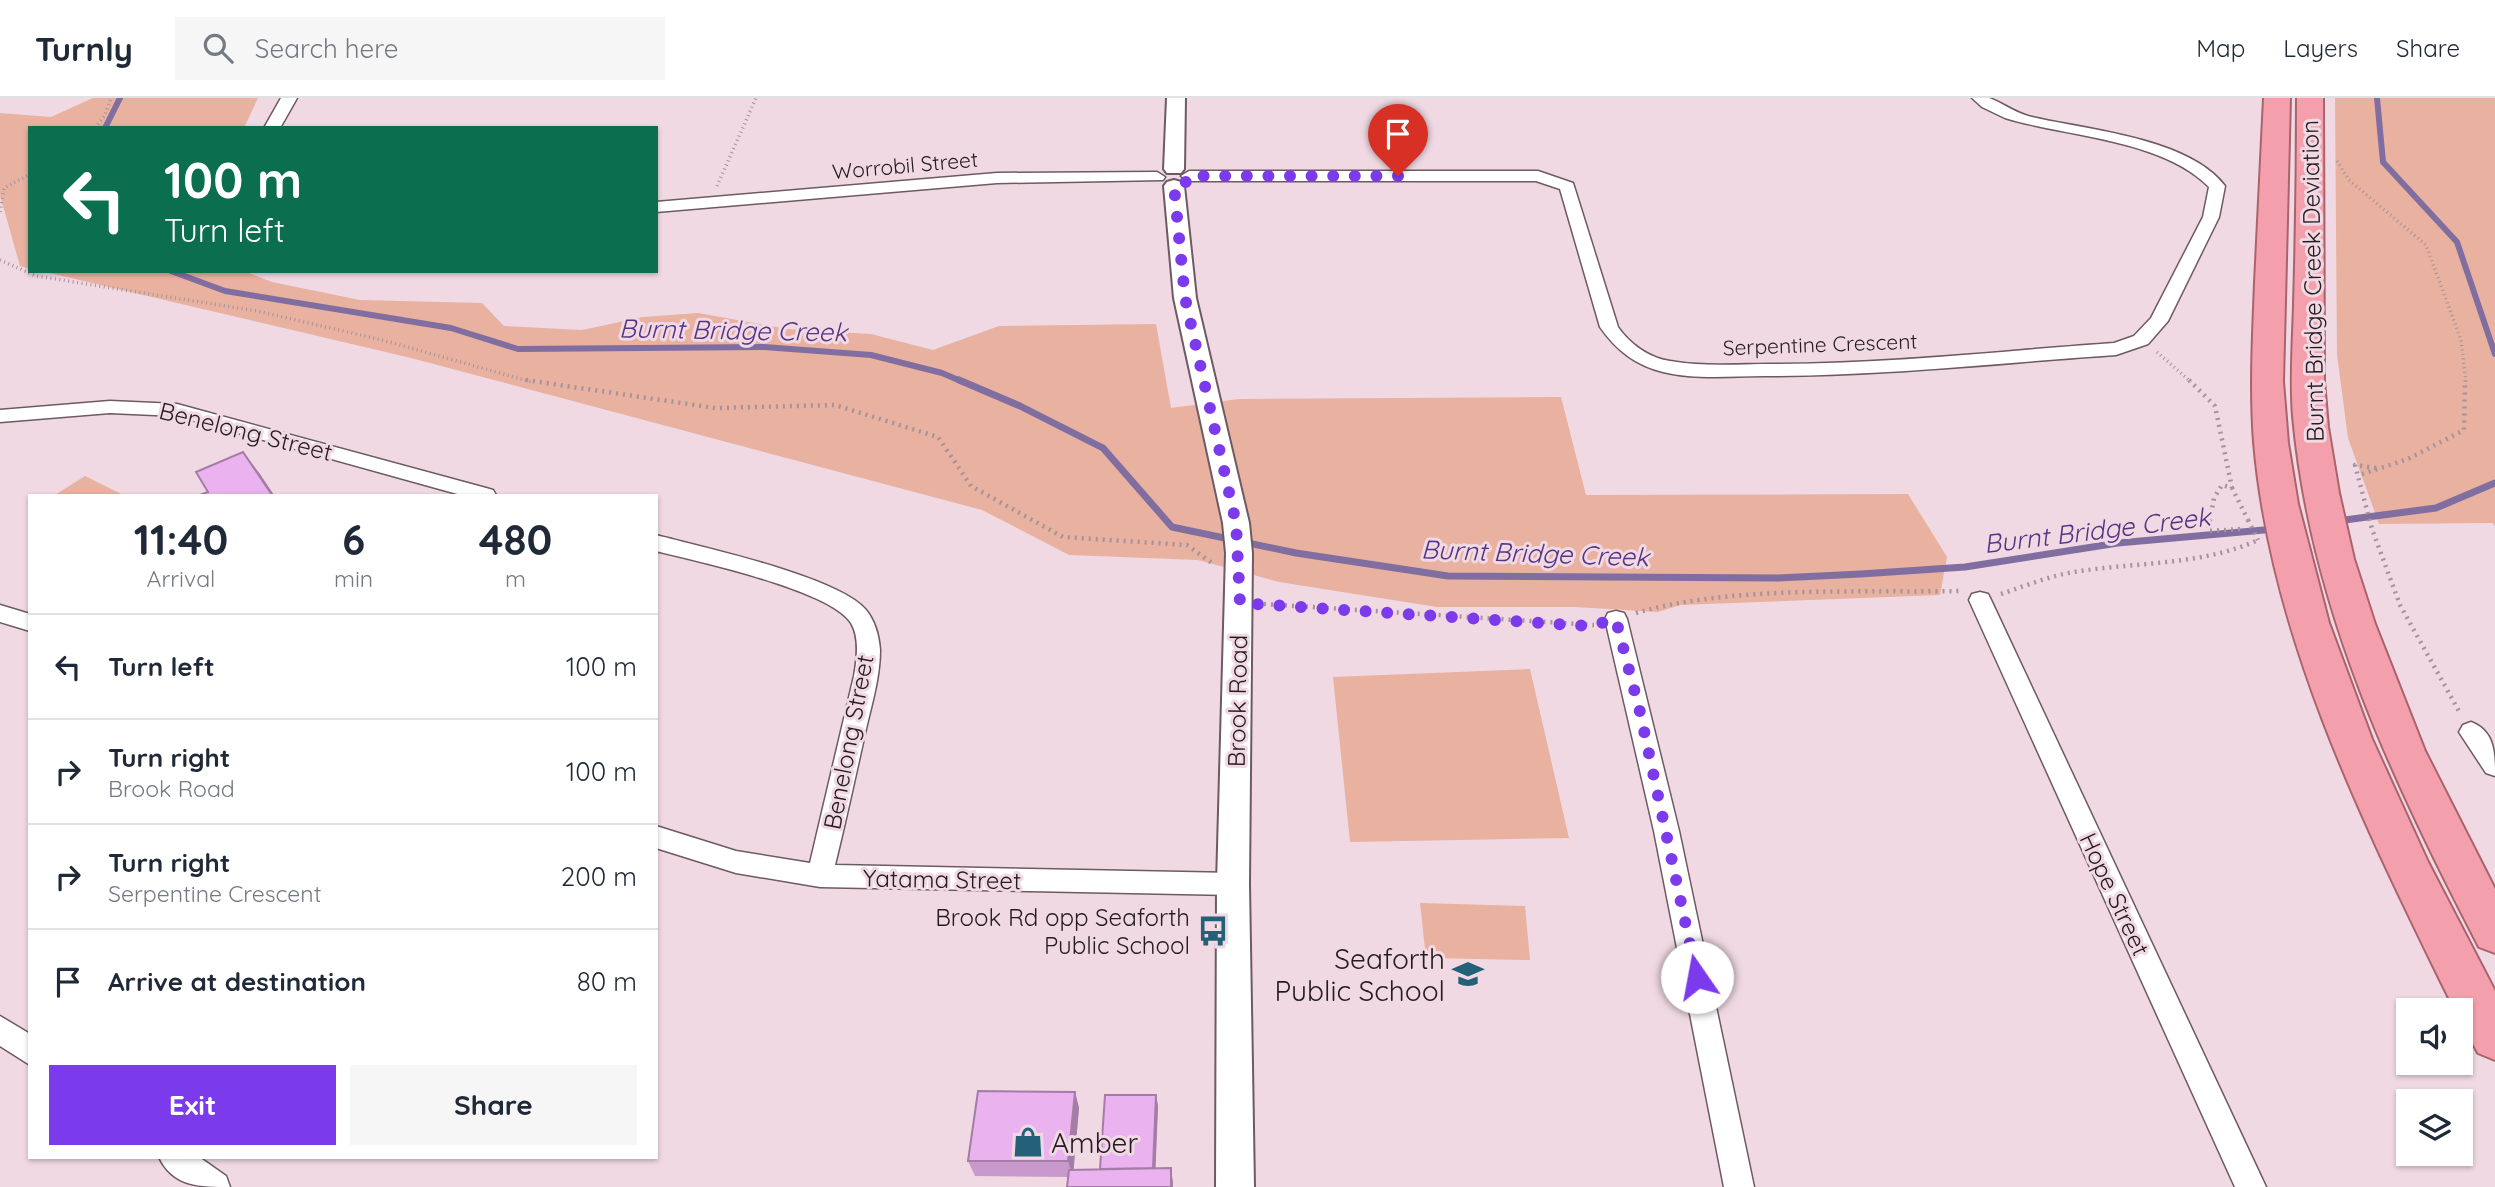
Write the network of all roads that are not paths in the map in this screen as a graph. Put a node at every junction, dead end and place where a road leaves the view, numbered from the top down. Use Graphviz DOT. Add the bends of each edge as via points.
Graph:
graph roads {
  1 [pos="289,98"];
  2 [pos="1176,98"];
  3 [pos="1980,98"];
  4 [pos="2277,98"];
  5 [pos="2310,98"];
  6 [pos="273,126"];
  7 [pos="1173,177"];
  8 [pos="658,207"];
  9 [pos="0,416"];
  10 [pos="482,494"];
  11 [pos="658,544"];
  12 [pos="1980,600"];
  13 [pos="0,613"];
  14 [pos="1616,620"];
  15 [pos="28,622"];
  16 [pos="2471,732"];
  17 [pos="2495,766"];
  18 [pos="658,838"];
  19 [pos="820,876"];
  20 [pos="1233,884"];
  21 [pos="2495,933"];
  22 [pos="0,1029"];
  23 [pos="2495,1037"];
  24 [pos="28,1050"];
  25 [pos="177,1159"];
  26 [pos="1234,1184"];
  27 [pos="215,1187"];
  28 [pos="1739,1187"];
  29 [pos="2251,1187"];
  1 -- 6 [label="street"];
  2 -- 7 [label="street, Brook Road"];
  3 -- 7 [label="street, Serpentine Crescent" via="2004,114 2151,149 2193,164 2211,176 2217,186 2211,217 2159,321 2141,340 2116,349 1822,370 1681,369 1641,358 1609,327 1567,186 1538,176"];
  4 -- 23 [label="highway, Burnt Bridge Creek Deviation" via="2267,382 2269,530 2303,602 2373,792"];
  5 -- 21 [label="highway, Burnt Bridge Creek Deviation" via="2309,378 2311,425 2327,523 2368,660 2411,767"];
  7 -- 8 [label="street, Worrobil Street" via="997,178"];
  7 -- 20 [label="street, Brook Road" via="1185,298 1237,538 1240,603"];
  9 -- 10 [label="street, Benelong Street" via="106,406 177,410"];
  11 -- 19 [label="street, Benelong Street" via="827,594 857,612 864,625 866,676"];
  12 -- 29 [label="street, Hope Street"];
  13 -- 15 [label="street"];
  14 -- 28 [label="street" via="1709,1031"];
  16 -- 17 [label="street"];
  18 -- 19 [label="street, Yatama Street" via="736,862"];
  19 -- 20 [label="street, Yatama Street"];
  20 -- 26 [label="street, Brook Road"];
  22 -- 24 [label="street"];
  25 -- 27 [label="street"];
}
